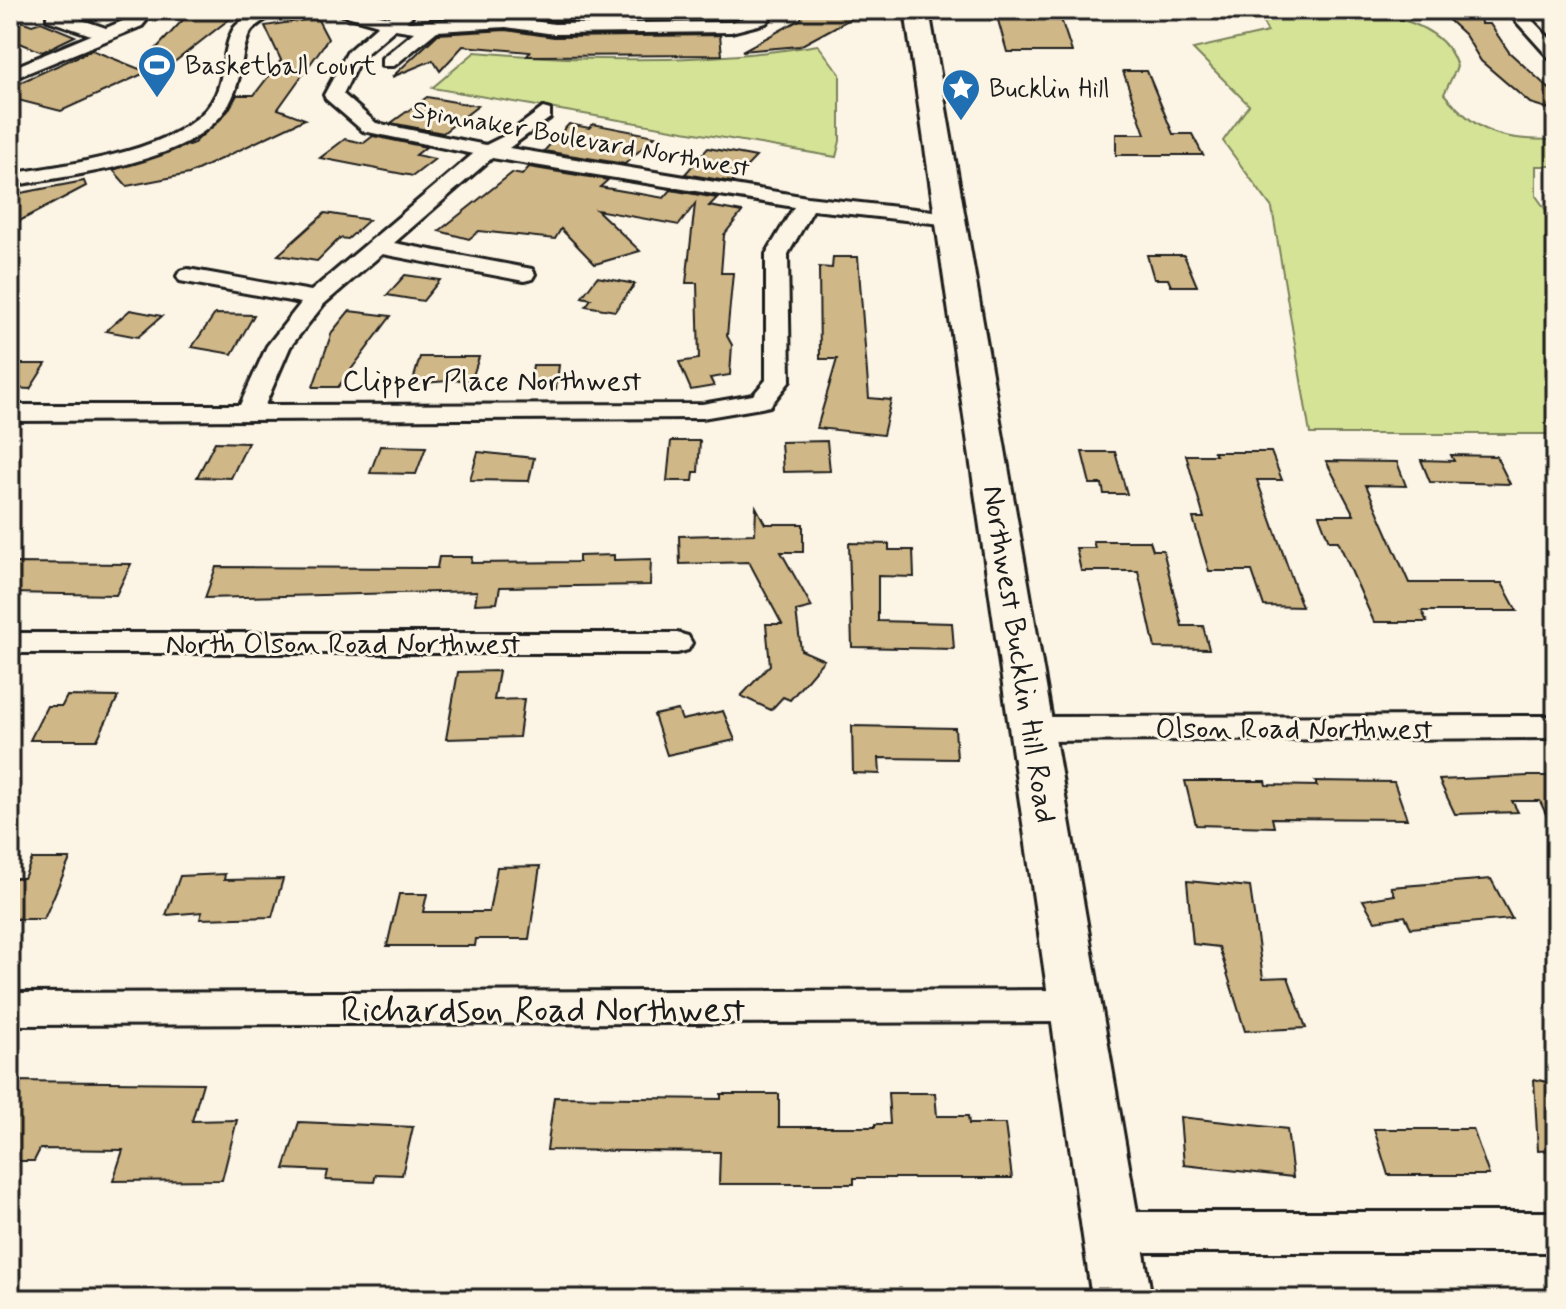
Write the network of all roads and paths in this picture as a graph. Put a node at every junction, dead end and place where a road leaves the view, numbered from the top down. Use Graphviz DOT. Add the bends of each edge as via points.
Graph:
graph roads {
  1 [pos="147,10"];
  2 [pos="270,10"];
  3 [pos="334,10"];
  4 [pos="411,10"];
  5 [pos="528,10"];
  6 [pos="769,10"];
  7 [pos="917,10"];
  8 [pos="1531,10"];
  9 [pos="53,16"];
  10 [pos="506,22"];
  11 [pos="391,24"];
  12 [pos="431,27"];
  13 [pos="106,34"];
  14 [pos="1556,55"];
  15 [pos="388,62"];
  16 [pos="10,75"];
  17 [pos="543,114"];
  18 [pos="488,151"];
  19 [pos="10,180"];
  20 [pos="807,203"];
  21 [pos="951,219"];
  22 [pos="381,247"];
  23 [pos="524,274"];
  24 [pos="188,276"];
  25 [pos="316,299"];
  26 [pos="10,413"];
  27 [pos="249,413"];
  28 [pos="10,643"];
  29 [pos="677,643"];
  30 [pos="1556,727"];
  31 [pos="1032,729"];
  32 [pos="1075,1006"];
  33 [pos="10,1009"];
  34 [pos="1112,1232"];
  35 [pos="1556,1232"];
  36 [pos="1122,1299"];
  1 -- 13 [label="street" via="136,22"];
  2 -- 19 [label="street" via="242,29 228,88 216,110 197,124 133,156"];
  3 -- 11 [label="street"];
  4 -- 11 [label="street, Spinnaker Boulevard Northwest"];
  5 -- 10 [label="street"];
  6 -- 10 [label="street" via="760,19 731,27 554,29"];
  7 -- 21 [label="main road, Northwest Bucklin Hill Road"];
  8 -- 14 [label="street" via="1523,20"];
  9 -- 13 [label="street"];
  10 -- 12 [label="street"];
  11 -- 12 [label="street"];
  11 -- 18 [label="street, Spinnaker Boulevard Northwest" via="362,44 341,68 333,95 370,127"];
  12 -- 15 [label="street"];
  13 -- 16 [label="street"];
  17 -- 18 [label="street" via="515,138"];
  18 -- 20 [label="street, Spinnaker Boulevard Northwest"];
  18 -- 22 [label="street"];
  20 -- 21 [label="street, Spinnaker Boulevard Northwest"];
  20 -- 27 [label="street, Clipper Place Northwest" via="777,254 778,381 761,401 702,411"];
  21 -- 31 [label="main road, Northwest Bucklin Hill Road"];
  22 -- 23 [label="street"];
  22 -- 25 [label="street"];
  24 -- 25 [label="street"];
  25 -- 27 [label="street" via="279,346"];
  26 -- 27 [label="street, Clipper Place Northwest"];
  28 -- 29 [label="street, North Olson Road Northwest"];
  30 -- 31 [label="street, Olson Road Northwest"];
  31 -- 32 [label="main road, Northwest Bucklin Hill Road"];
  32 -- 33 [label="street, Richardson Road Northwest"];
  32 -- 34 [label="main road, Northwest Bucklin Hill Road"];
  34 -- 35 [label="street"];
  34 -- 36 [label="main road, Northwest Bucklin Hill Road"];
}
